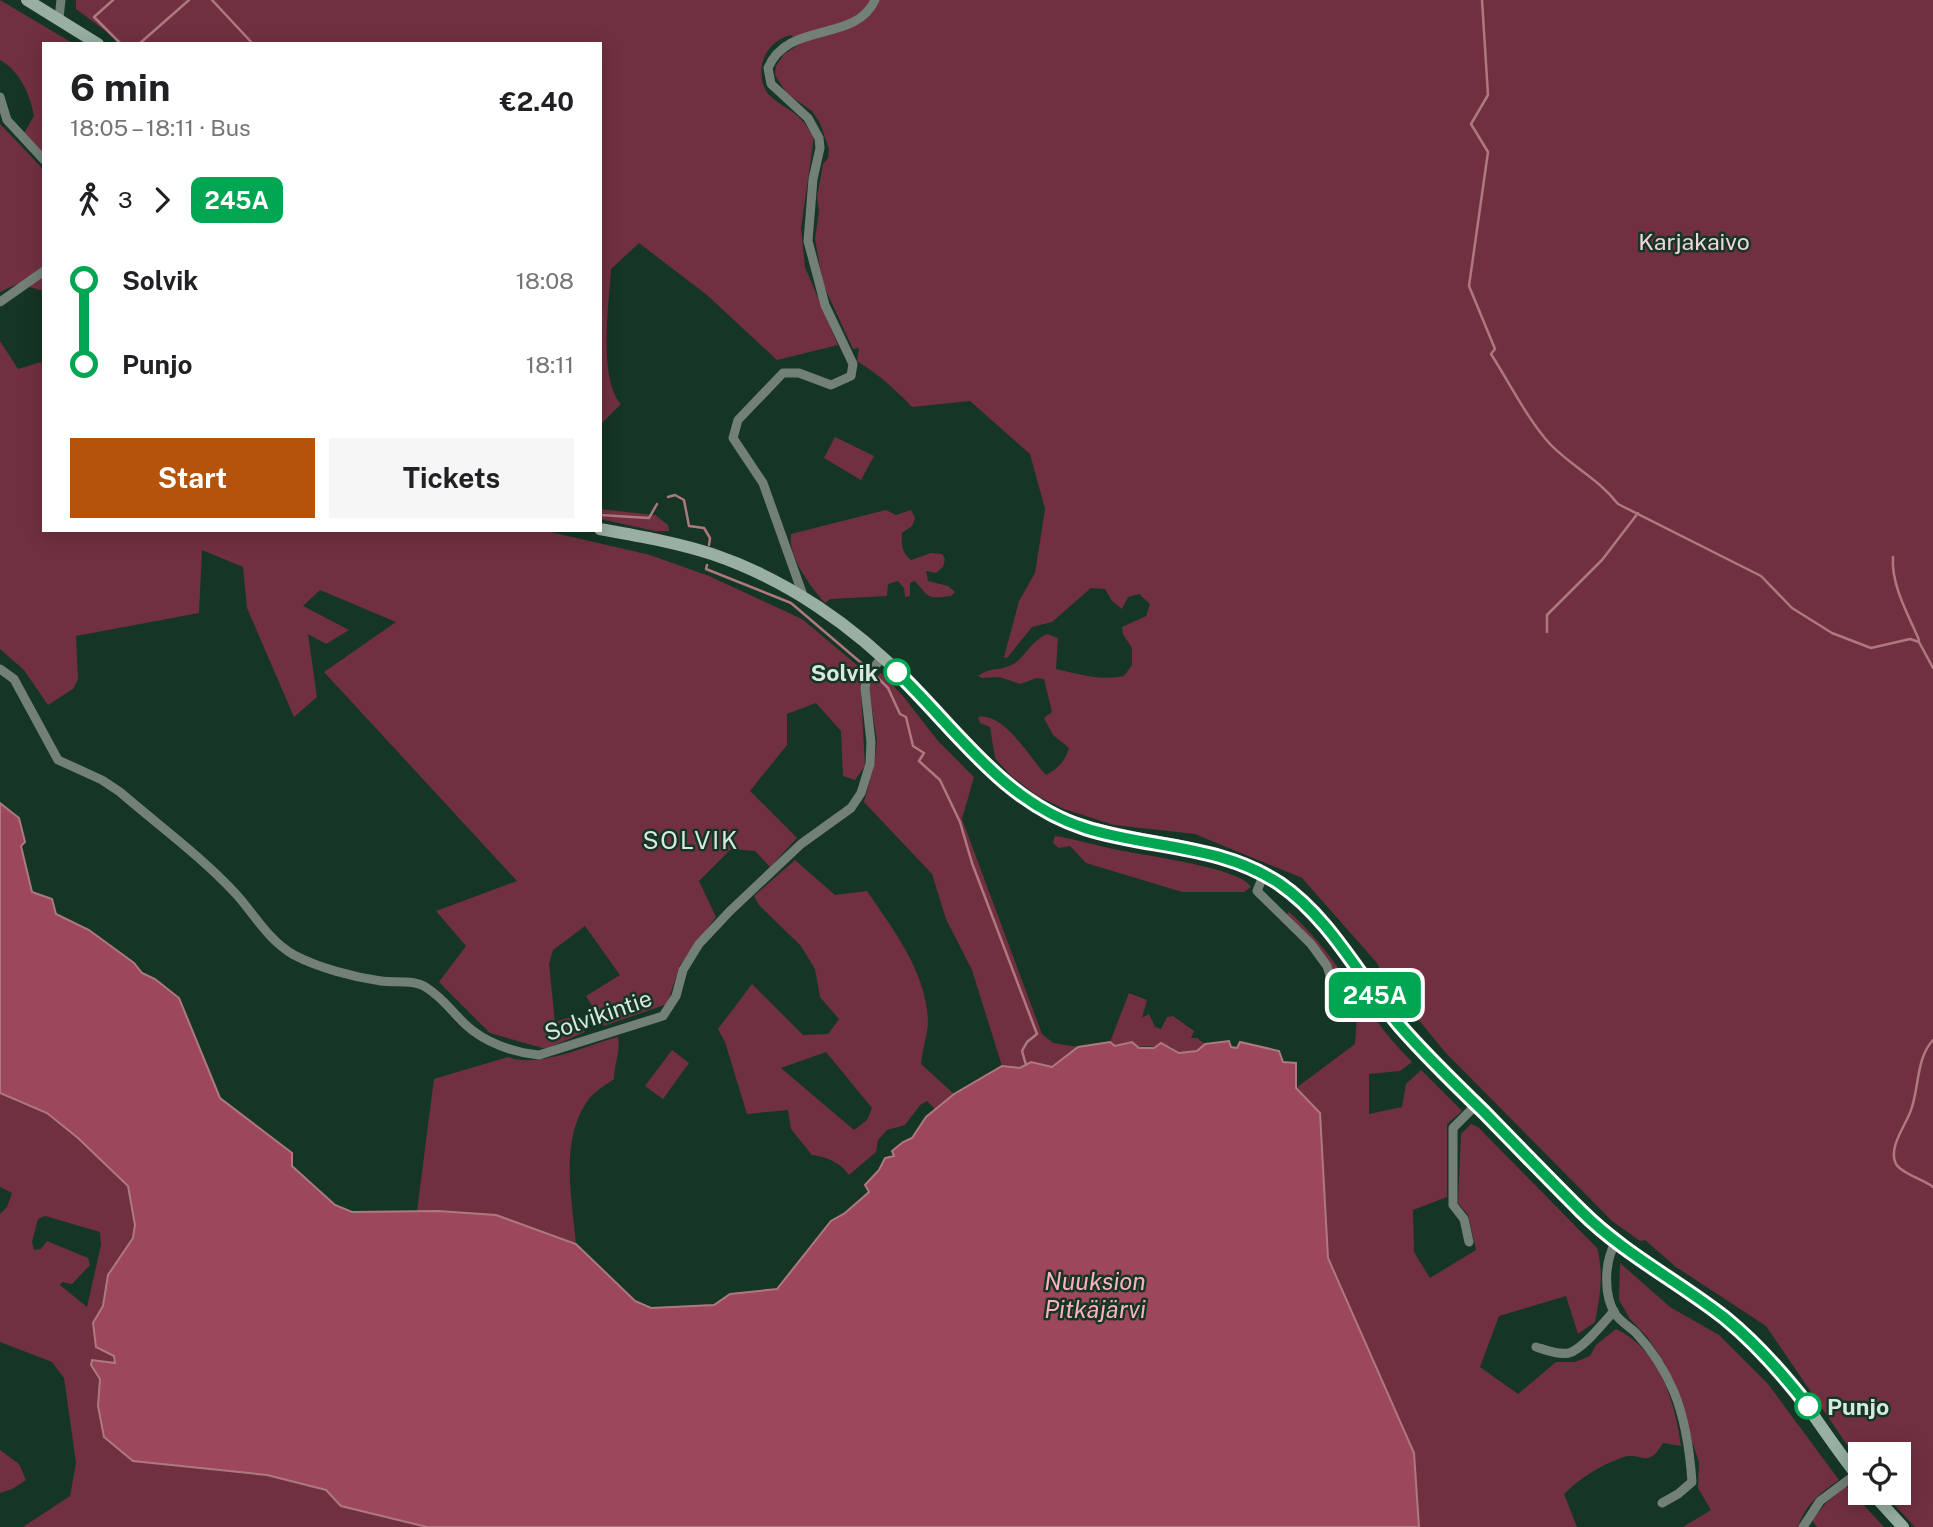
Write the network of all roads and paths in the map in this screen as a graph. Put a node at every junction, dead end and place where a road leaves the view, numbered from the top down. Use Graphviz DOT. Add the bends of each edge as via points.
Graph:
graph roads {
  1 [pos="27,0"];
  2 [pos="61,0"];
  3 [pos="875,0"];
  4 [pos="59,18"];
  5 [pos="94,42"];
  6 [pos="0,97"];
  7 [pos="42,158"];
  8 [pos="42,272"];
  9 [pos="0,302"];
  10 [pos="602,528"];
  11 [pos="804,598"];
  12 [pos="882,657"];
  13 [pos="0,669"];
  14 [pos="1264,874"];
  15 [pos="1338,1002"];
  16 [pos="1476,1105"];
  17 [pos="1469,1242"];
  18 [pos="1616,1242"];
  19 [pos="1614,1311"];
  20 [pos="1536,1347"];
  21 [pos="1848,1462"];
  22 [pos="1848,1483"];
  23 [pos="1662,1503"];
  24 [pos="1883,1505"];
  25 [pos="1803,1527"];
  26 [pos="1903,1527"];
  1 -- 4 [label="street"];
  2 -- 4 [label="street"];
  3 -- 11 [label="street" via="862,18 791,41 780,48 768,68 771,85 808,118 819,138 808,241 825,306 853,364 850,376 831,385 800,373 783,373 734,429 736,445 763,483"];
  4 -- 5 [label="street"];
  6 -- 7 [label="street" via="7,120"];
  8 -- 9 [label="street"];
  10 -- 11 [label="street" via="714,555"];
  11 -- 12 [label="street"];
  12 -- 13 [label="street, Solvikintie" via="864,688 870,764 851,807 802,844 707,936 683,970 676,996 663,1016 539,1055 520,1053 488,1039 420,984 345,973 291,953 228,887 120,792 58,760 19,686"];
  12 -- 14 [label="street" via="982,763 1042,808 1084,828 1213,853"];
  14 -- 15 [label="street" via="1257,891 1311,944 1327,966"];
  14 -- 16 [label="street" via="1317,916 1392,1017"];
  16 -- 17 [label="street" via="1453,1128 1452,1205 1464,1219"];
  16 -- 18 [label="street"];
  18 -- 19 [label="street" via="1607,1287"];
  18 -- 21 [label="street" via="1755,1344 1797,1391"];
  19 -- 20 [label="street" via="1571,1353"];
  19 -- 23 [label="street" via="1660,1364 1675,1394 1692,1482"];
  22 -- 25 [label="street" via="1820,1501"];
  24 -- 26 [label="street"];
}
